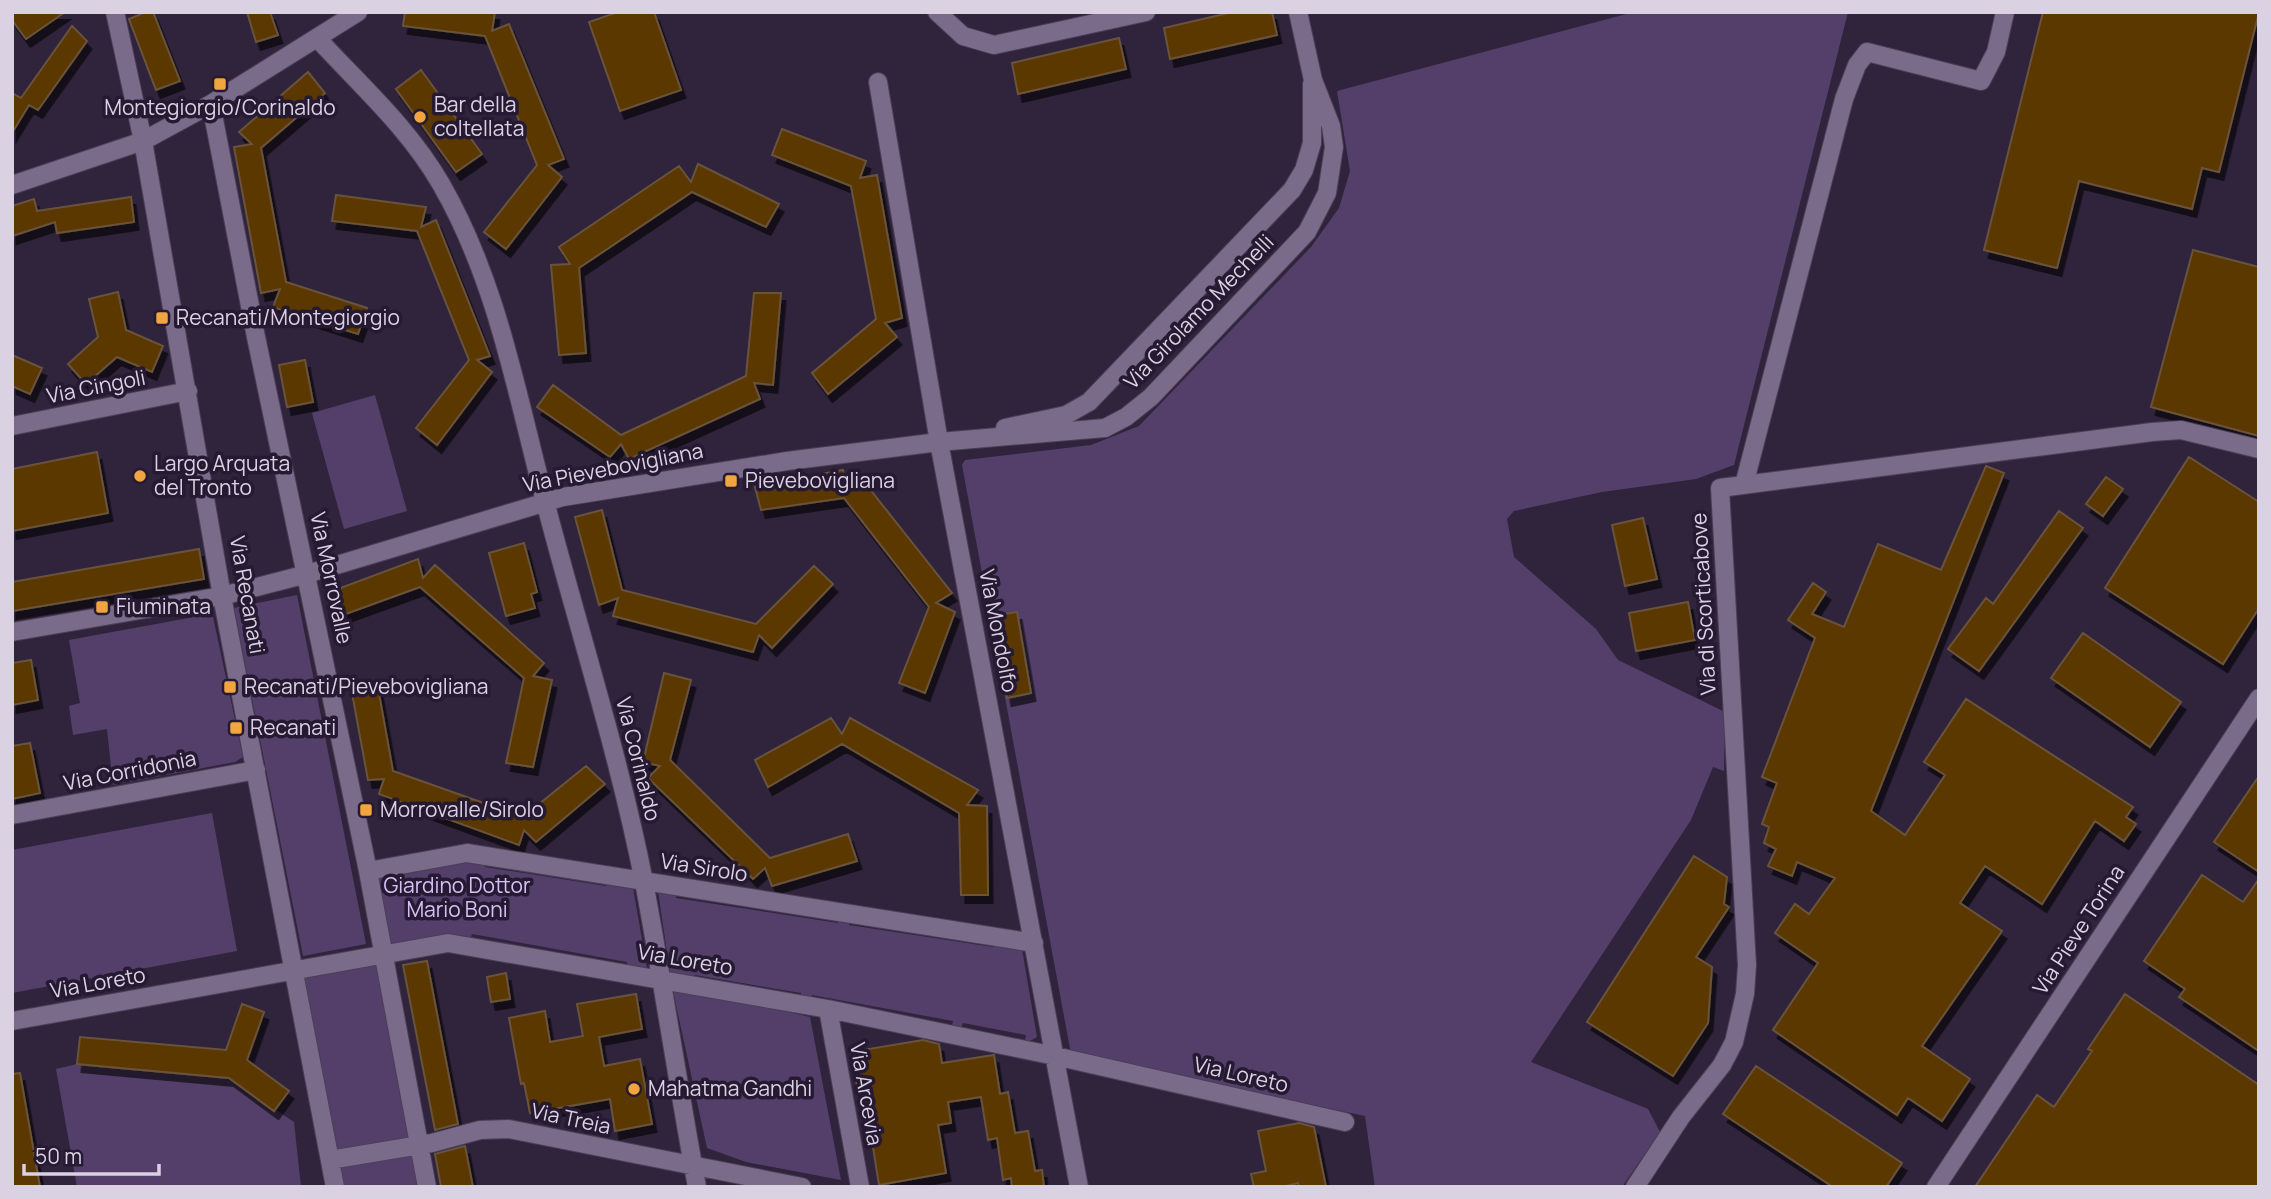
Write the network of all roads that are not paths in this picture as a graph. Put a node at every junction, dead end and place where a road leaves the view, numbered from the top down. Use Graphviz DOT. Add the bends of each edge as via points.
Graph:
graph roads {
  1 [pos="115,12"];
  2 [pos="358,12"];
  3 [pos="937,12"];
  4 [pos="1146,12"];
  5 [pos="1298,12"];
  6 [pos="2005,12"];
  7 [pos="317,38"];
  8 [pos="1313,80"];
  9 [pos="878,82"];
  10 [pos="211,104"];
  11 [pos="143,141"];
  12 [pos="12,185"];
  13 [pos="188,391"];
  14 [pos="12,426"];
  15 [pos="939,442"];
  16 [pos="2259,449"];
  17 [pos="1744,485"];
  18 [pos="545,501"];
  19 [pos="307,574"];
  20 [pos="222,596"];
  21 [pos="12,632"];
  22 [pos="2259,698"];
  23 [pos="256,770"];
  24 [pos="12,816"];
  25 [pos="368,871"];
  26 [pos="644,882"];
  27 [pos="1034,943"];
  28 [pos="383,954"];
  29 [pos="293,970"];
  30 [pos="660,978"];
  31 [pos="828,1009"];
  32 [pos="12,1021"];
  33 [pos="1055,1056"];
  34 [pos="1345,1122"];
  35 [pos="419,1145"];
  36 [pos="330,1160"];
  37 [pos="693,1165"];
  38 [pos="335,1187"];
  39 [pos="427,1187"];
  40 [pos="697,1187"];
  41 [pos="802,1187"];
  42 [pos="860,1187"];
  43 [pos="1079,1187"];
  44 [pos="1635,1187"];
  45 [pos="1936,1187"];
  1 -- 11 [label="street, Via Recanati"];
  2 -- 7 [label="street"];
  3 -- 4 [label="street" via="963,36 994,45"];
  5 -- 8 [label="street, Via Girolamo Mechelli"];
  6 -- 17 [label="street" via="1996,52 1980,81 1867,52 1857,65 1844,99"];
  7 -- 10 [label="street"];
  7 -- 18 [label="street" via="410,137 455,210 506,338"];
  8 -- 15 [label="street, Via Girolamo Mechelli" via="1312,143 1299,178 1271,214 1100,393 1066,415"];
  8 -- 15 [label="street, Via Girolamo Mechelli" via="1334,147 1327,193 1314,221 1151,397 1105,428"];
  9 -- 15 [label="street, Via Mondolfo"];
  10 -- 11 [label="street"];
  10 -- 19 [label="street, Via Morrovalle"];
  11 -- 12 [label="street"];
  11 -- 13 [label="street, Via Recanati"];
  13 -- 14 [label="street, Via Cingoli"];
  13 -- 20 [label="street, Via Recanati"];
  15 -- 18 [label="street, Via Pievebovigliana" via="748,467"];
  15 -- 27 [label="street, Via Mondolfo"];
  16 -- 17 [label="street, Via di Scorticabove" via="2181,430 2152,432"];
  17 -- 44 [label="street, Via di Scorticabove" via="1720,488 1745,994 1734,1042 1722,1065"];
  18 -- 19 [label="street, Via Pievebovigliana"];
  18 -- 26 [label="street, Via Corinaldo"];
  19 -- 20 [label="street, Via Pievebovigliana"];
  19 -- 25 [label="street, Via Morrovalle"];
  20 -- 21 [label="street, Via Pievebovigliana"];
  20 -- 23 [label="street, Via Recanati"];
  22 -- 45 [label="street, Via Pieve Torina"];
  23 -- 24 [label="street, Via Corridonia"];
  23 -- 29 [label="street, Via Recanati"];
  25 -- 26 [label="street, Via Sirolo" via="467,853"];
  25 -- 28 [label="street, Via Morrovalle"];
  26 -- 27 [label="street, Via Sirolo"];
  26 -- 30 [label="street, Via Corinaldo"];
  27 -- 33 [label="street, Via Mondolfo"];
  28 -- 29 [label="street, Via Loreto"];
  28 -- 30 [label="street, Via Loreto" via="447,943"];
  28 -- 35 [label="street, Via Morrovalle"];
  29 -- 32 [label="street, Via Loreto"];
  29 -- 36 [label="street, Via Recanati"];
  30 -- 31 [label="street, Via Loreto"];
  30 -- 37 [label="street, Via Corinaldo"];
  31 -- 33 [label="street, Via Loreto"];
  31 -- 42 [label="street, Via Arcevia"];
  33 -- 34 [label="street, Via Loreto"];
  33 -- 43 [label="street, Via Mondolfo"];
  35 -- 36 [label="street, Via Treia"];
  35 -- 37 [label="street, Via Treia" via="480,1130 509,1129"];
  35 -- 39 [label="street, Via Morrovalle"];
  36 -- 38 [label="street, Via Recanati"];
  37 -- 40 [label="street, Via Corinaldo"];
  37 -- 41 [label="street, Via Treia"];
}
